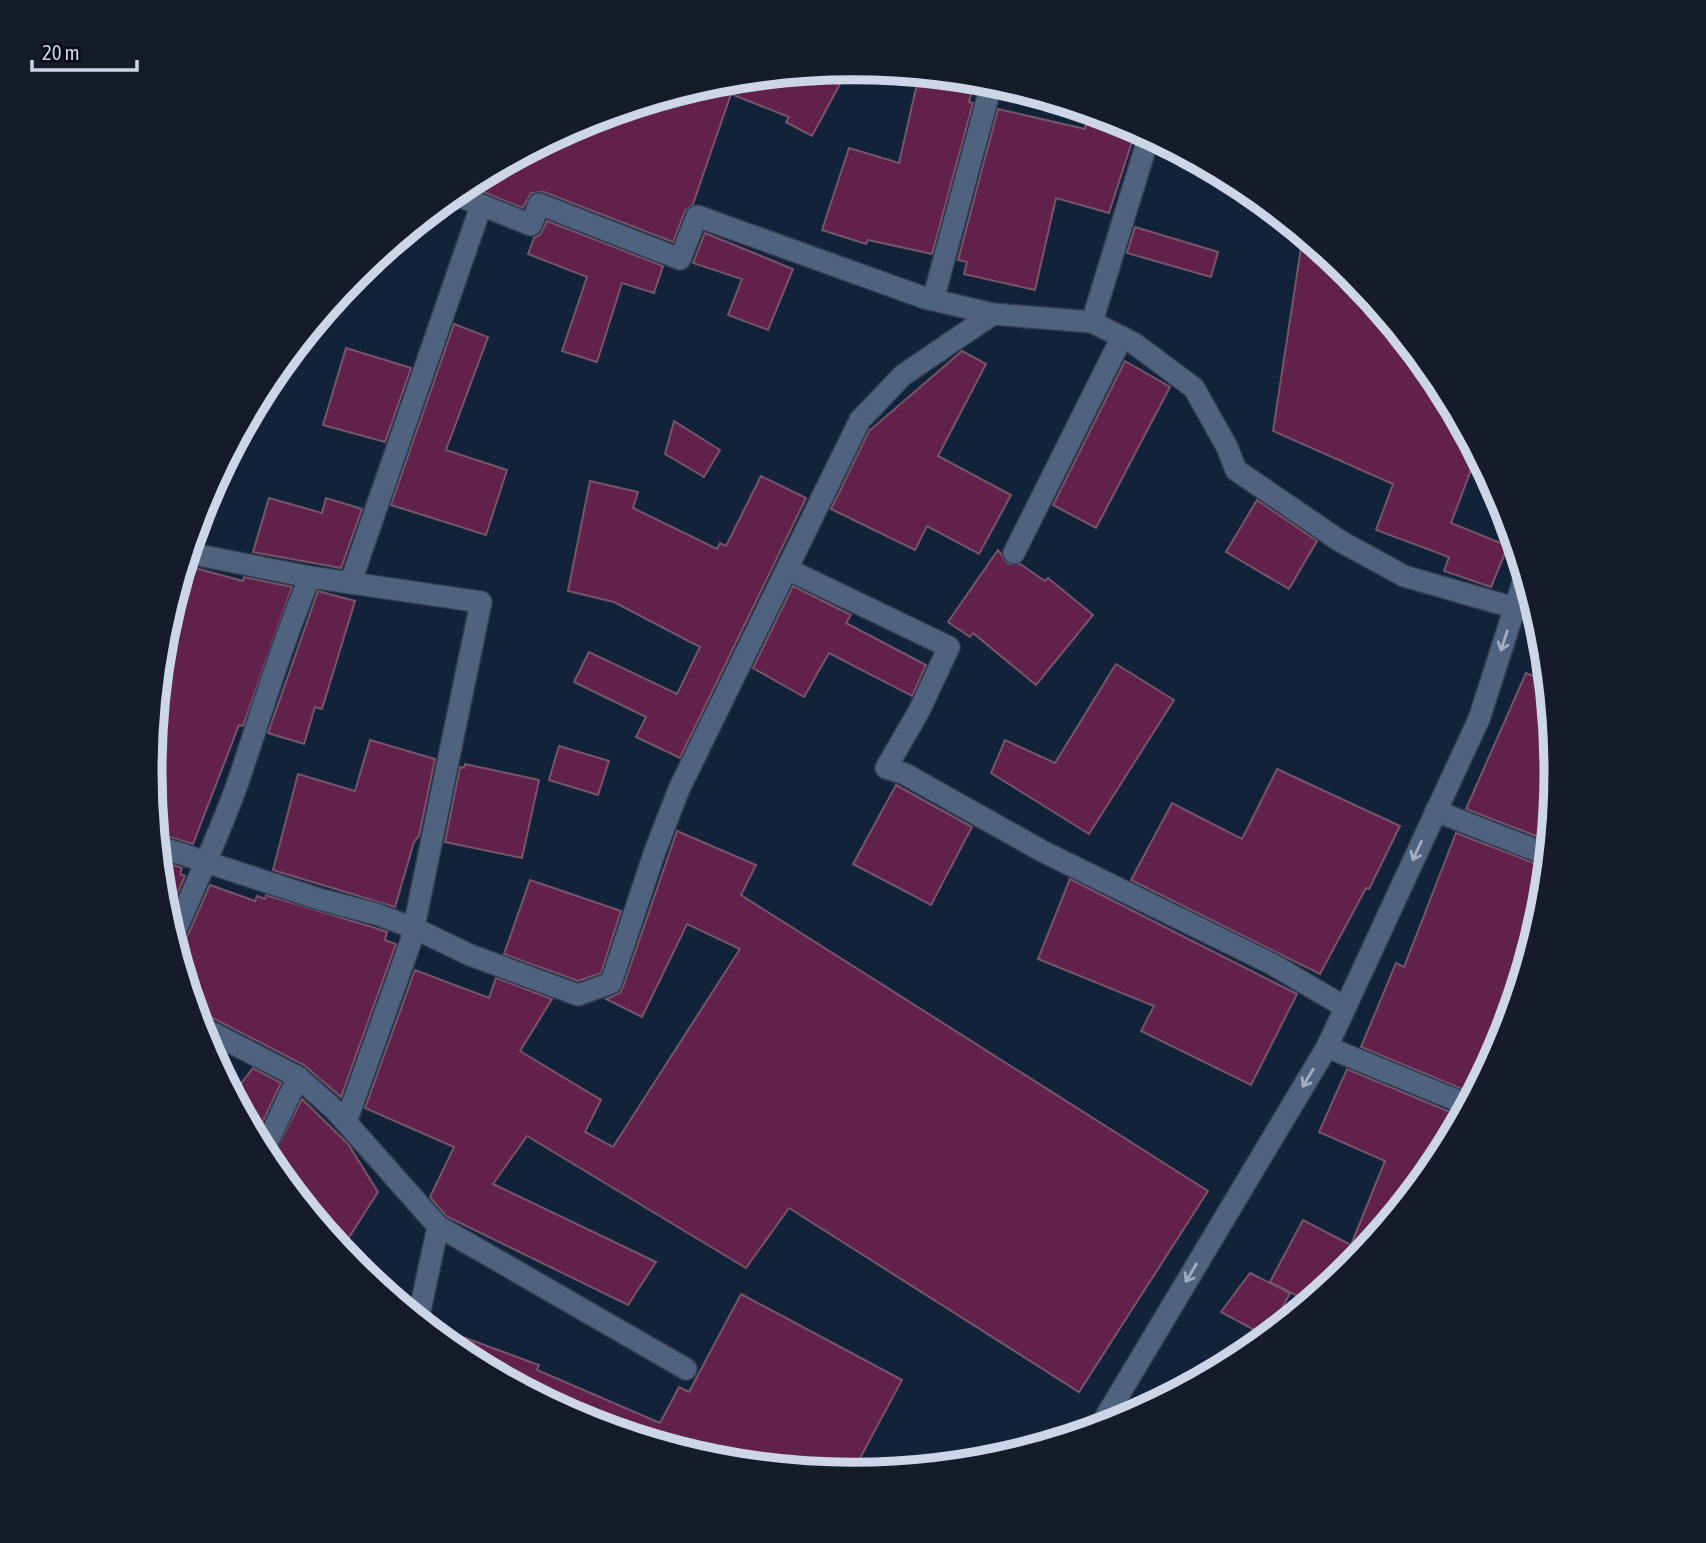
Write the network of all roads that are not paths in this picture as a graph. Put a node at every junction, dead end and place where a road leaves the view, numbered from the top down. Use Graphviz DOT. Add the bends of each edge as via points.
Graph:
graph roads {
  1 [pos="989,94"];
  2 [pos="1146,146"];
  3 [pos="466,199"];
  4 [pos="481,206"];
  5 [pos="933,300"];
  6 [pos="993,314"];
  7 [pos="1092,322"];
  8 [pos="1122,337"];
  9 [pos="1014,553"];
  10 [pos="197,555"];
  11 [pos="787,569"];
  12 [pos="310,577"];
  13 [pos="351,581"];
  14 [pos="1520,592"];
  15 [pos="1515,607"];
  16 [pos="1524,610"];
  17 [pos="1436,811"];
  18 [pos="167,849"];
  19 [pos="1539,852"];
  20 [pos="206,863"];
  21 [pos="179,923"];
  22 [pos="414,928"];
  23 [pos="1345,1007"];
  24 [pos="214,1034"];
  25 [pos="1327,1047"];
  26 [pos="298,1077"];
  27 [pos="1460,1102"];
  28 [pos="346,1122"];
  29 [pos="269,1140"];
  30 [pos="438,1226"];
  31 [pos="420,1310"];
  32 [pos="686,1369"];
  33 [pos="1109,1413"];
  1 -- 5 [label="street"];
  2 -- 7 [label="street"];
  3 -- 4 [label="street"];
  4 -- 5 [label="street" via="531,225 539,204 680,259 697,216"];
  4 -- 13 [label="street"];
  5 -- 6 [label="street"];
  6 -- 7 [label="street"];
  6 -- 11 [label="street" via="903,375 860,419"];
  7 -- 8 [label="street"];
  8 -- 9 [label="street"];
  8 -- 15 [label="street" via="1194,388 1236,470 1339,541 1404,576"];
  10 -- 12 [label="street"];
  11 -- 22 [label="street" via="679,789 611,983 579,995 470,955"];
  11 -- 23 [label="street" via="949,647 886,768 1272,964"];
  12 -- 13 [label="street"];
  12 -- 20 [label="street"];
  13 -- 22 [label="street" via="481,602"];
  14 -- 15 [label="street"];
  15 -- 16 [label="street"];
  15 -- 17 [label="street, one-way" via="1479,719"];
  17 -- 19 [label="street"];
  17 -- 23 [label="street, one-way"];
  18 -- 20 [label="street"];
  20 -- 21 [label="street"];
  20 -- 22 [label="street"];
  22 -- 28 [label="street"];
  23 -- 25 [label="street"];
  24 -- 26 [label="street"];
  25 -- 27 [label="street"];
  25 -- 33 [label="street, one-way"];
  26 -- 28 [label="street"];
  26 -- 29 [label="street"];
  28 -- 30 [label="street"];
  30 -- 31 [label="street"];
  30 -- 32 [label="street"];
}
